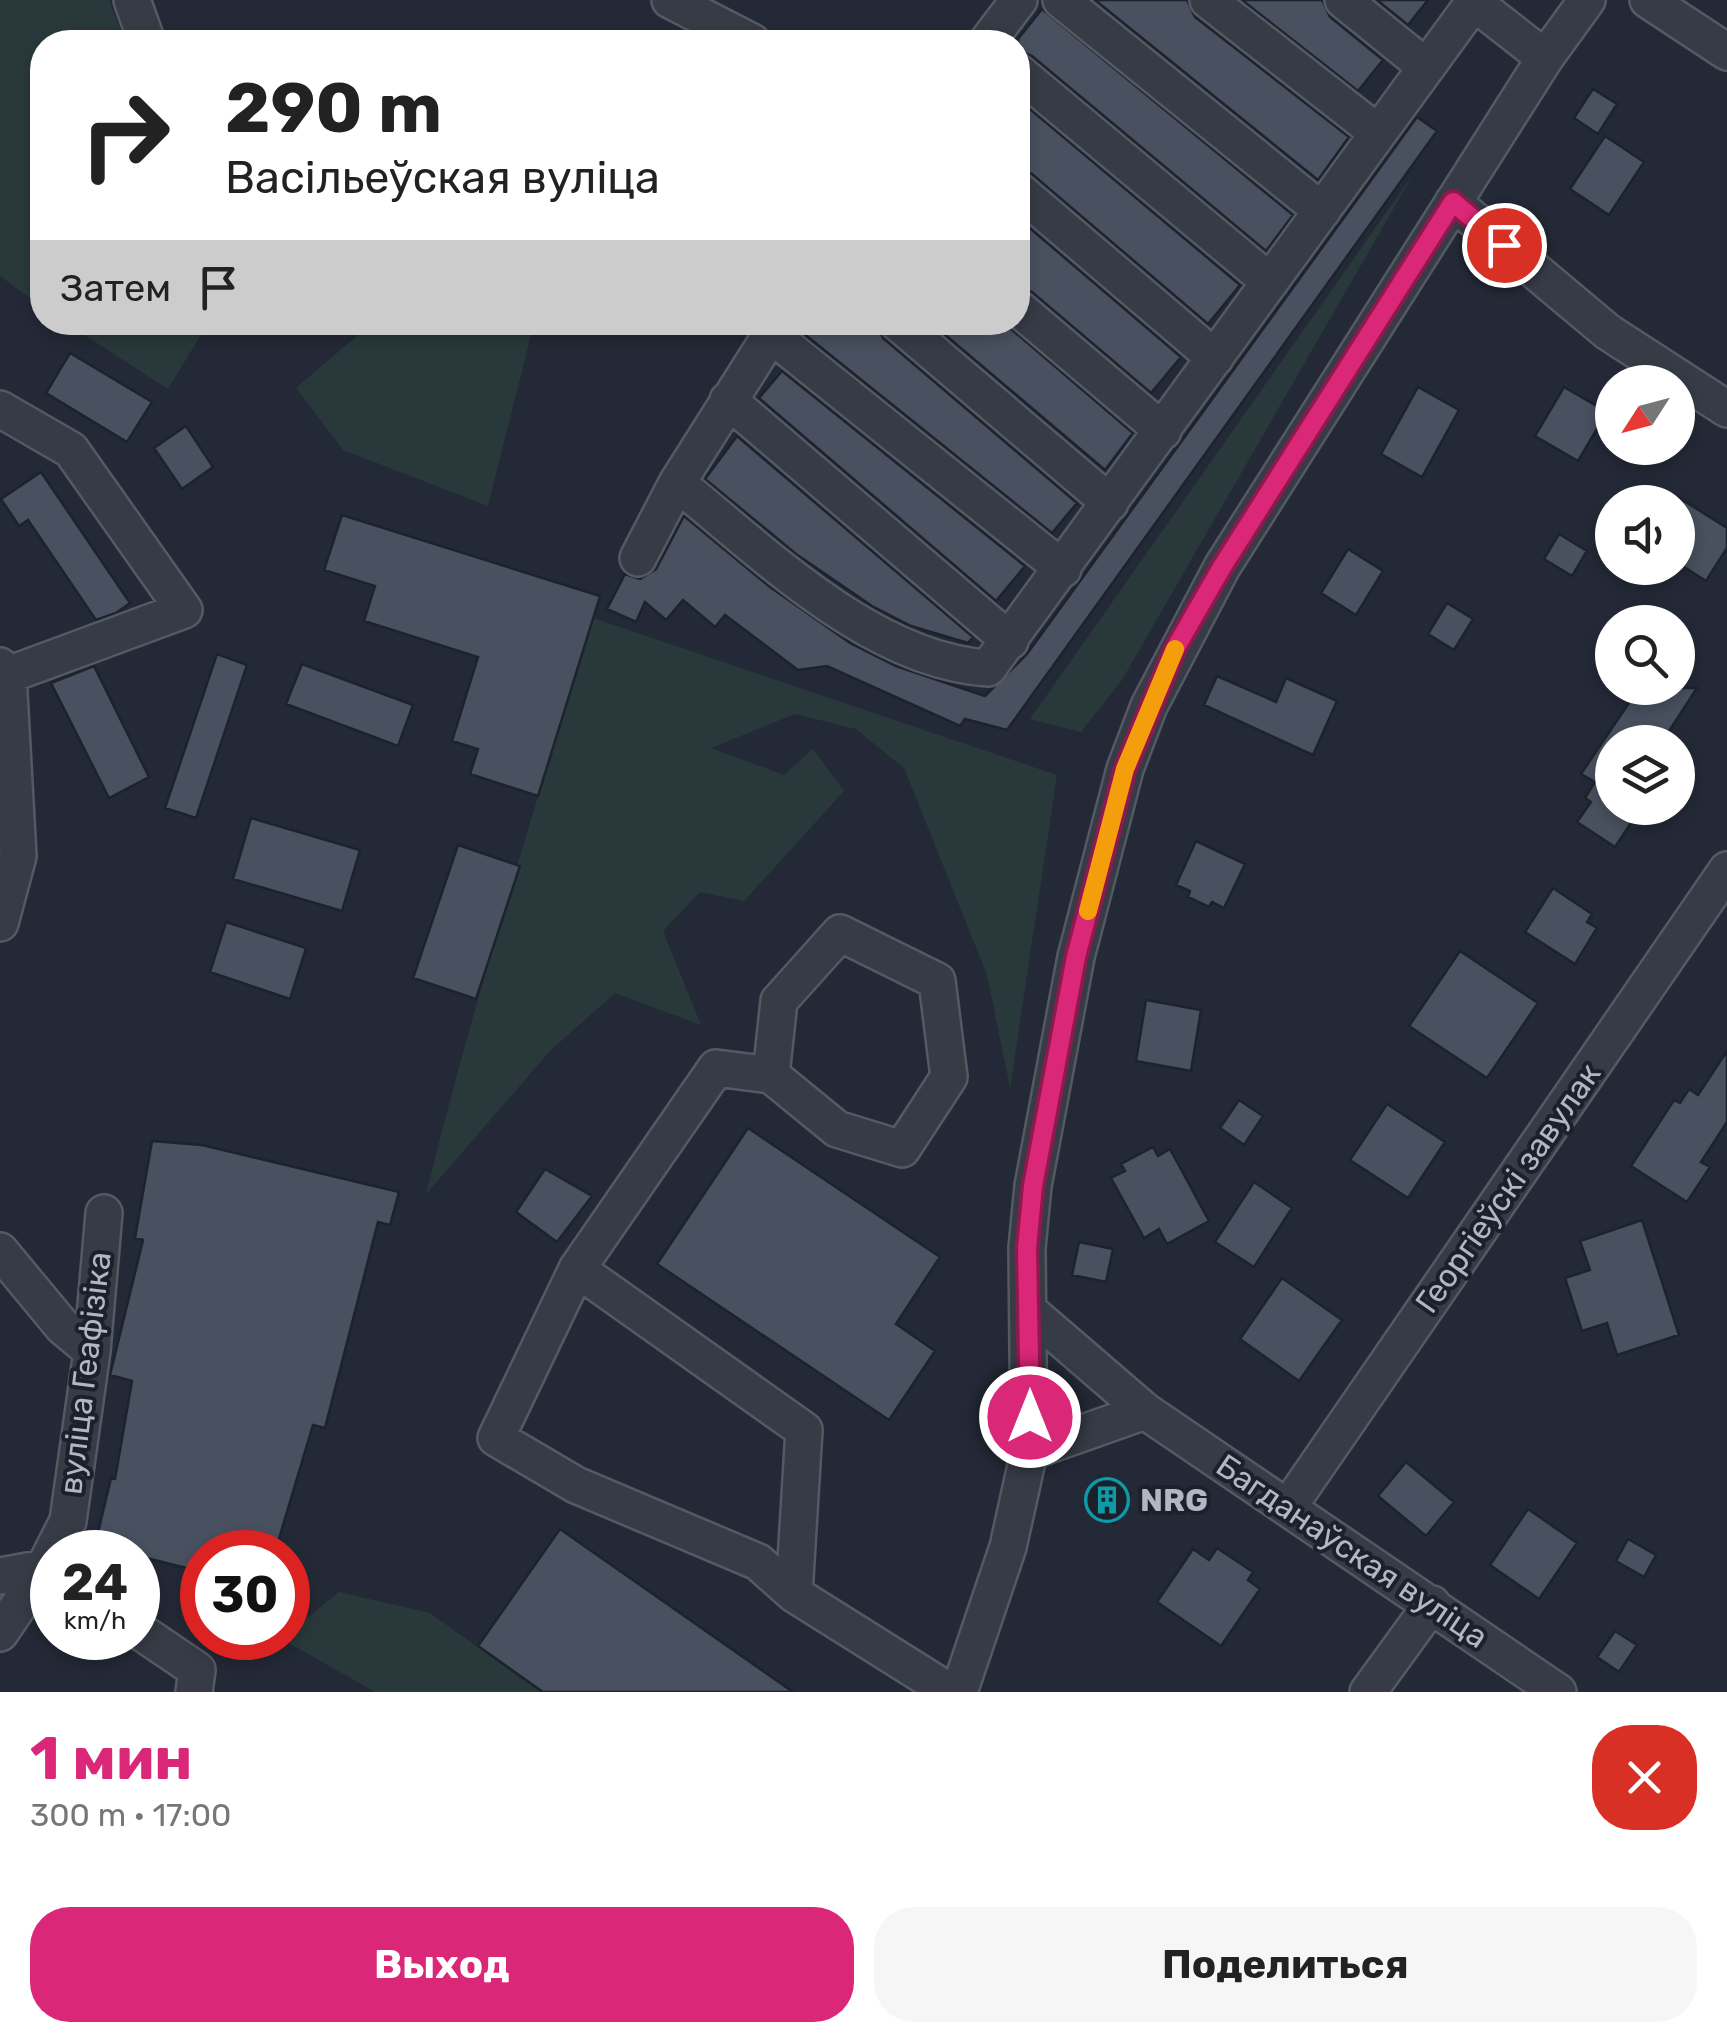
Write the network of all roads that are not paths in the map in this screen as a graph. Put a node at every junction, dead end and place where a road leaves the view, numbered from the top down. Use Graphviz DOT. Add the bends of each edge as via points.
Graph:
graph roads {
  1 [pos="132,0"];
  2 [pos="670,0"];
  3 [pos="1019,0"];
  4 [pos="1062,0"];
  5 [pos="1208,0"];
  6 [pos="1343,0"];
  7 [pos="1587,0"];
  8 [pos="1648,0"];
  9 [pos="1472,1"];
  10 [pos="143,30"];
  11 [pos="729,30"];
  12 [pos="996,30"];
  13 [pos="1727,52"];
  14 [pos="1545,58"];
  15 [pos="1426,67"];
  16 [pos="1030,82"];
  17 [pos="1378,134"];
  18 [pos="1030,200"];
  19 [pos="1453,202"];
  20 [pos="1322,211"];
  21 [pos="1270,282"];
  22 [pos="1030,318"];
  23 [pos="770,335"];
  24 [pos="782,335"];
  25 [pos="912,335"];
  26 [pos="1215,358"];
  27 [pos="728,400"];
  28 [pos="1727,408"];
  29 [pos="0,409"];
  30 [pos="1163,431"];
  31 [pos="677,483"];
  32 [pos="1110,503"];
  33 [pos="638,558"];
  34 [pos="1062,569"];
  35 [pos="1010,641"];
  36 [pos="3,671"];
  37 [pos="1727,870"];
  38 [pos="0,923"];
  39 [pos="771,1075"];
  40 [pos="104,1213"];
  41 [pos="0,1250"];
  42 [pos="576,1269"];
  43 [pos="1029,1311"];
  44 [pos="92,1350"];
  45 [pos="1145,1411"];
  46 [pos="1030,1452"];
  47 [pos="1289,1506"];
  48 [pos="64,1530"];
  49 [pos="30,1572"];
  50 [pos="0,1576"];
  51 [pos="30,1594"];
  52 [pos="794,1594"];
  53 [pos="1432,1604"];
  54 [pos="0,1634"];
  55 [pos="160,1645"];
  56 [pos="194,1692"];
  57 [pos="950,1692"];
  58 [pos="959,1692"];
  59 [pos="1368,1692"];
  60 [pos="1558,1692"];
  1 -- 10 [label="street"];
  2 -- 11 [label="street"];
  3 -- 12 [label="street"];
  4 -- 20 [label="street"];
  5 -- 17 [label="street"];
  6 -- 15 [label="street"];
  7 -- 14 [label="street"];
  8 -- 13 [label="street"];
  9 -- 14 [label="street"];
  9 -- 15 [label="street"];
  14 -- 19 [label="street"];
  15 -- 17 [label="street"];
  16 -- 21 [label="street"];
  17 -- 20 [label="street"];
  18 -- 26 [label="street"];
  19 -- 28 [label="street" via="1608,332"];
  19 -- 43 [label="street" via="1222,567 1148,706 1076,957 1033,1186"];
  20 -- 21 [label="street"];
  21 -- 26 [label="street"];
  22 -- 30 [label="street"];
  23 -- 27 [label="street"];
  24 -- 34 [label="street"];
  25 -- 32 [label="street"];
  26 -- 30 [label="street"];
  27 -- 31 [label="street"];
  27 -- 35 [label="street"];
  29 -- 36 [label="street" via="71,450 184,610"];
  30 -- 32 [label="street"];
  31 -- 33 [label="street"];
  31 -- 35 [label="street" via="839,612 951,666 988,668"];
  32 -- 34 [label="street"];
  34 -- 35 [label="street"];
  36 -- 38 [label="street" via="18,856"];
  37 -- 47 [label="street, Георгіеўскі завулак"];
  39 -- 39 [label="street" via="837,1129 902,1149 949,1078 937,982 840,933 779,1001"];
  39 -- 42 [label="street" via="716,1068"];
  40 -- 44 [label="street, вуліца Геафізіка"];
  41 -- 44 [label="street" via="63,1327"];
  42 -- 52 [label="street" via="804,1430"];
  42 -- 52 [label="street" via="496,1438 576,1485 758,1562"];
  43 -- 45 [label="street, Багданаўская вуліца"];
  43 -- 46 [label="street"];
  44 -- 48 [label="street, вуліца Геафізіка"];
  45 -- 46 [label="street"];
  45 -- 47 [label="street, Багданаўская вуліца"];
  46 -- 58 [label="street" via="1008,1548"];
  47 -- 53 [label="street, Багданаўская вуліца"];
  49 -- 50 [label="street"];
  51 -- 54 [label="street, вуліца Геафізіка"];
  52 -- 57 [label="street"];
  53 -- 59 [label="street"];
  53 -- 60 [label="street, Багданаўская вуліца"];
  55 -- 56 [label="street" via="198,1670"];
}
